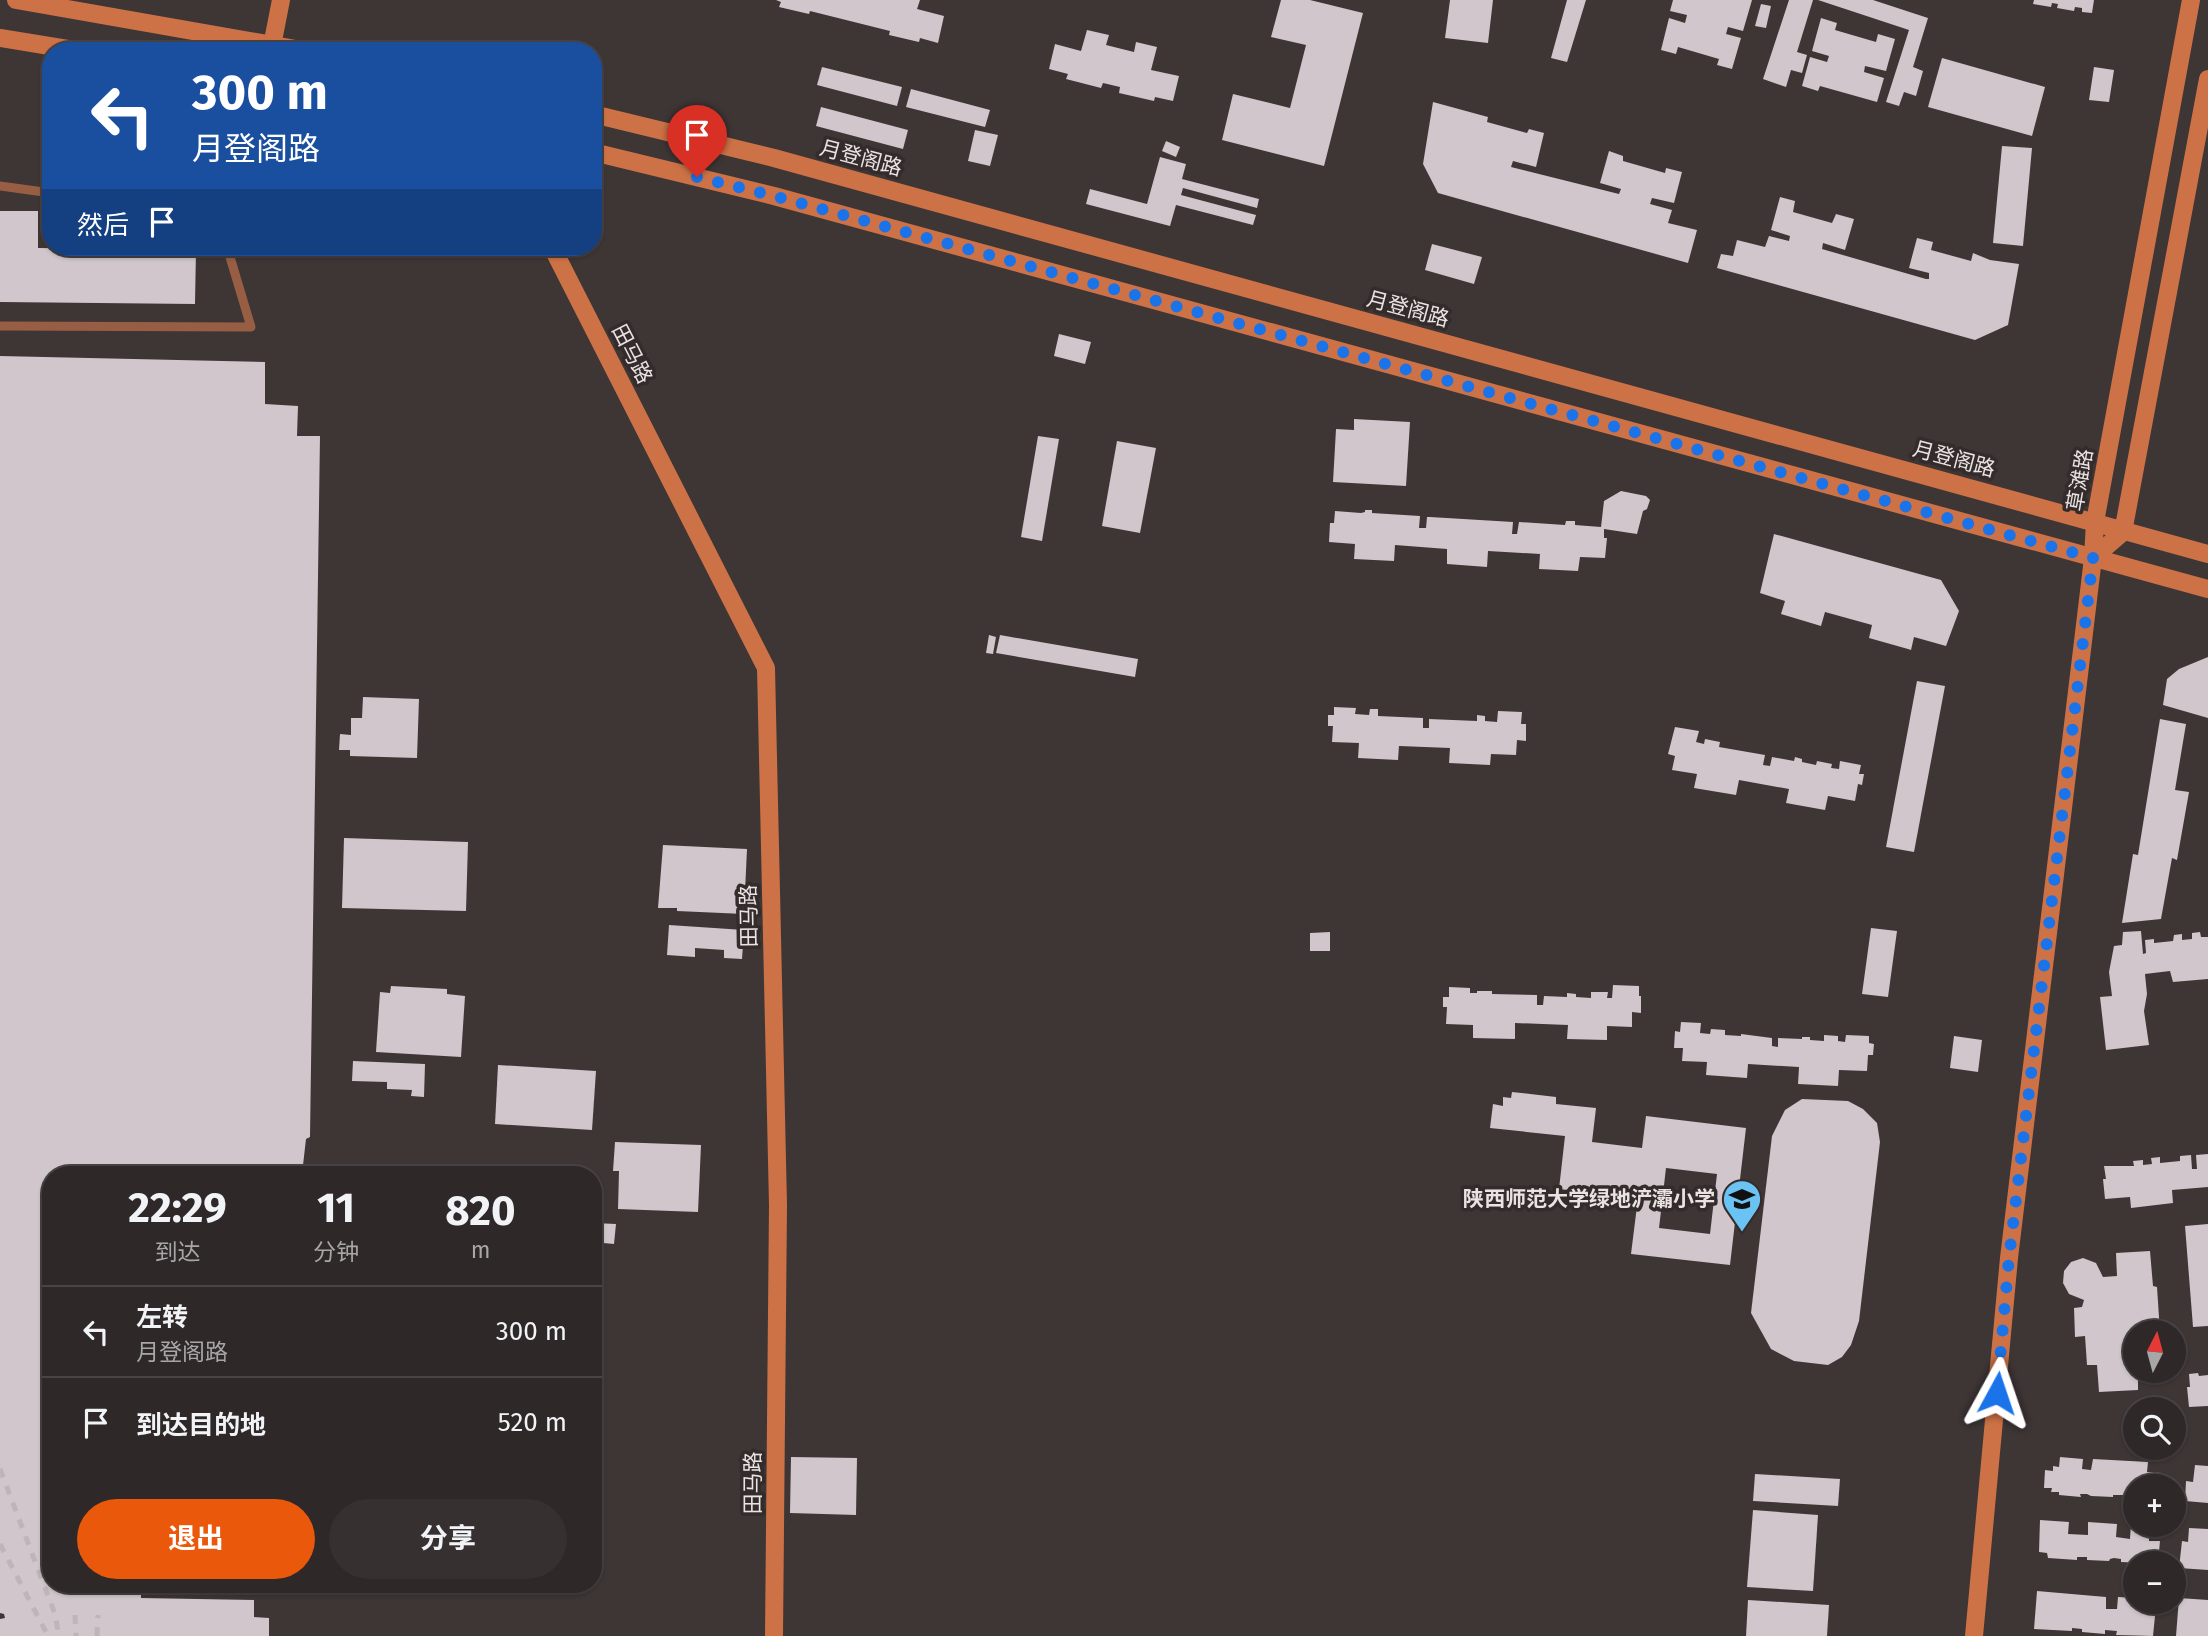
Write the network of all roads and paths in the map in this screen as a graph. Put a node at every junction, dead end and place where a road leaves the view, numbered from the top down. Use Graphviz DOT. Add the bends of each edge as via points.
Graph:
graph roads {
  1 [pos="16,0"];
  2 [pos="281,0"];
  3 [pos="2190,0"];
  4 [pos="0,38"];
  5 [pos="245,42"];
  6 [pos="273,42"];
  7 [pos="42,45"];
  8 [pos="2208,79"];
  9 [pos="602,116"];
  10 [pos="602,154"];
  11 [pos="0,187"];
  12 [pos="42,192"];
  13 [pos="230,256"];
  14 [pos="557,256"];
  15 [pos="0,326"];
  16 [pos="2095,522"];
  17 [pos="2123,532"];
  18 [pos="2208,554"];
  19 [pos="2093,558"];
  20 [pos="2208,589"];
  21 [pos="775,1636"];
  22 [pos="1974,1636"];
  1 -- 5 [label="main road"];
  2 -- 6 [label="main road"];
  3 -- 16 [label="main road, 草滩路"];
  4 -- 7 [label="main road"];
  8 -- 17 [label="main road"];
  9 -- 16 [label="main road, 月登阁路" via="774,158"];
  10 -- 19 [label="main road" via="774,196"];
  11 -- 12 [label="lane"];
  13 -- 15 [label="lane" via="251,327"];
  14 -- 21 [label="main road, 田马路" via="766,668 778,1205"];
  16 -- 17 [label="main road, 月登阁路"];
  16 -- 19 [label="main road, 草滩路"];
  17 -- 18 [label="main road, 月登阁路"];
  17 -- 19 [label="main road"];
  19 -- 20 [label="main road"];
  19 -- 22 [label="main road, 草滩路" via="2009,1258"];
}
